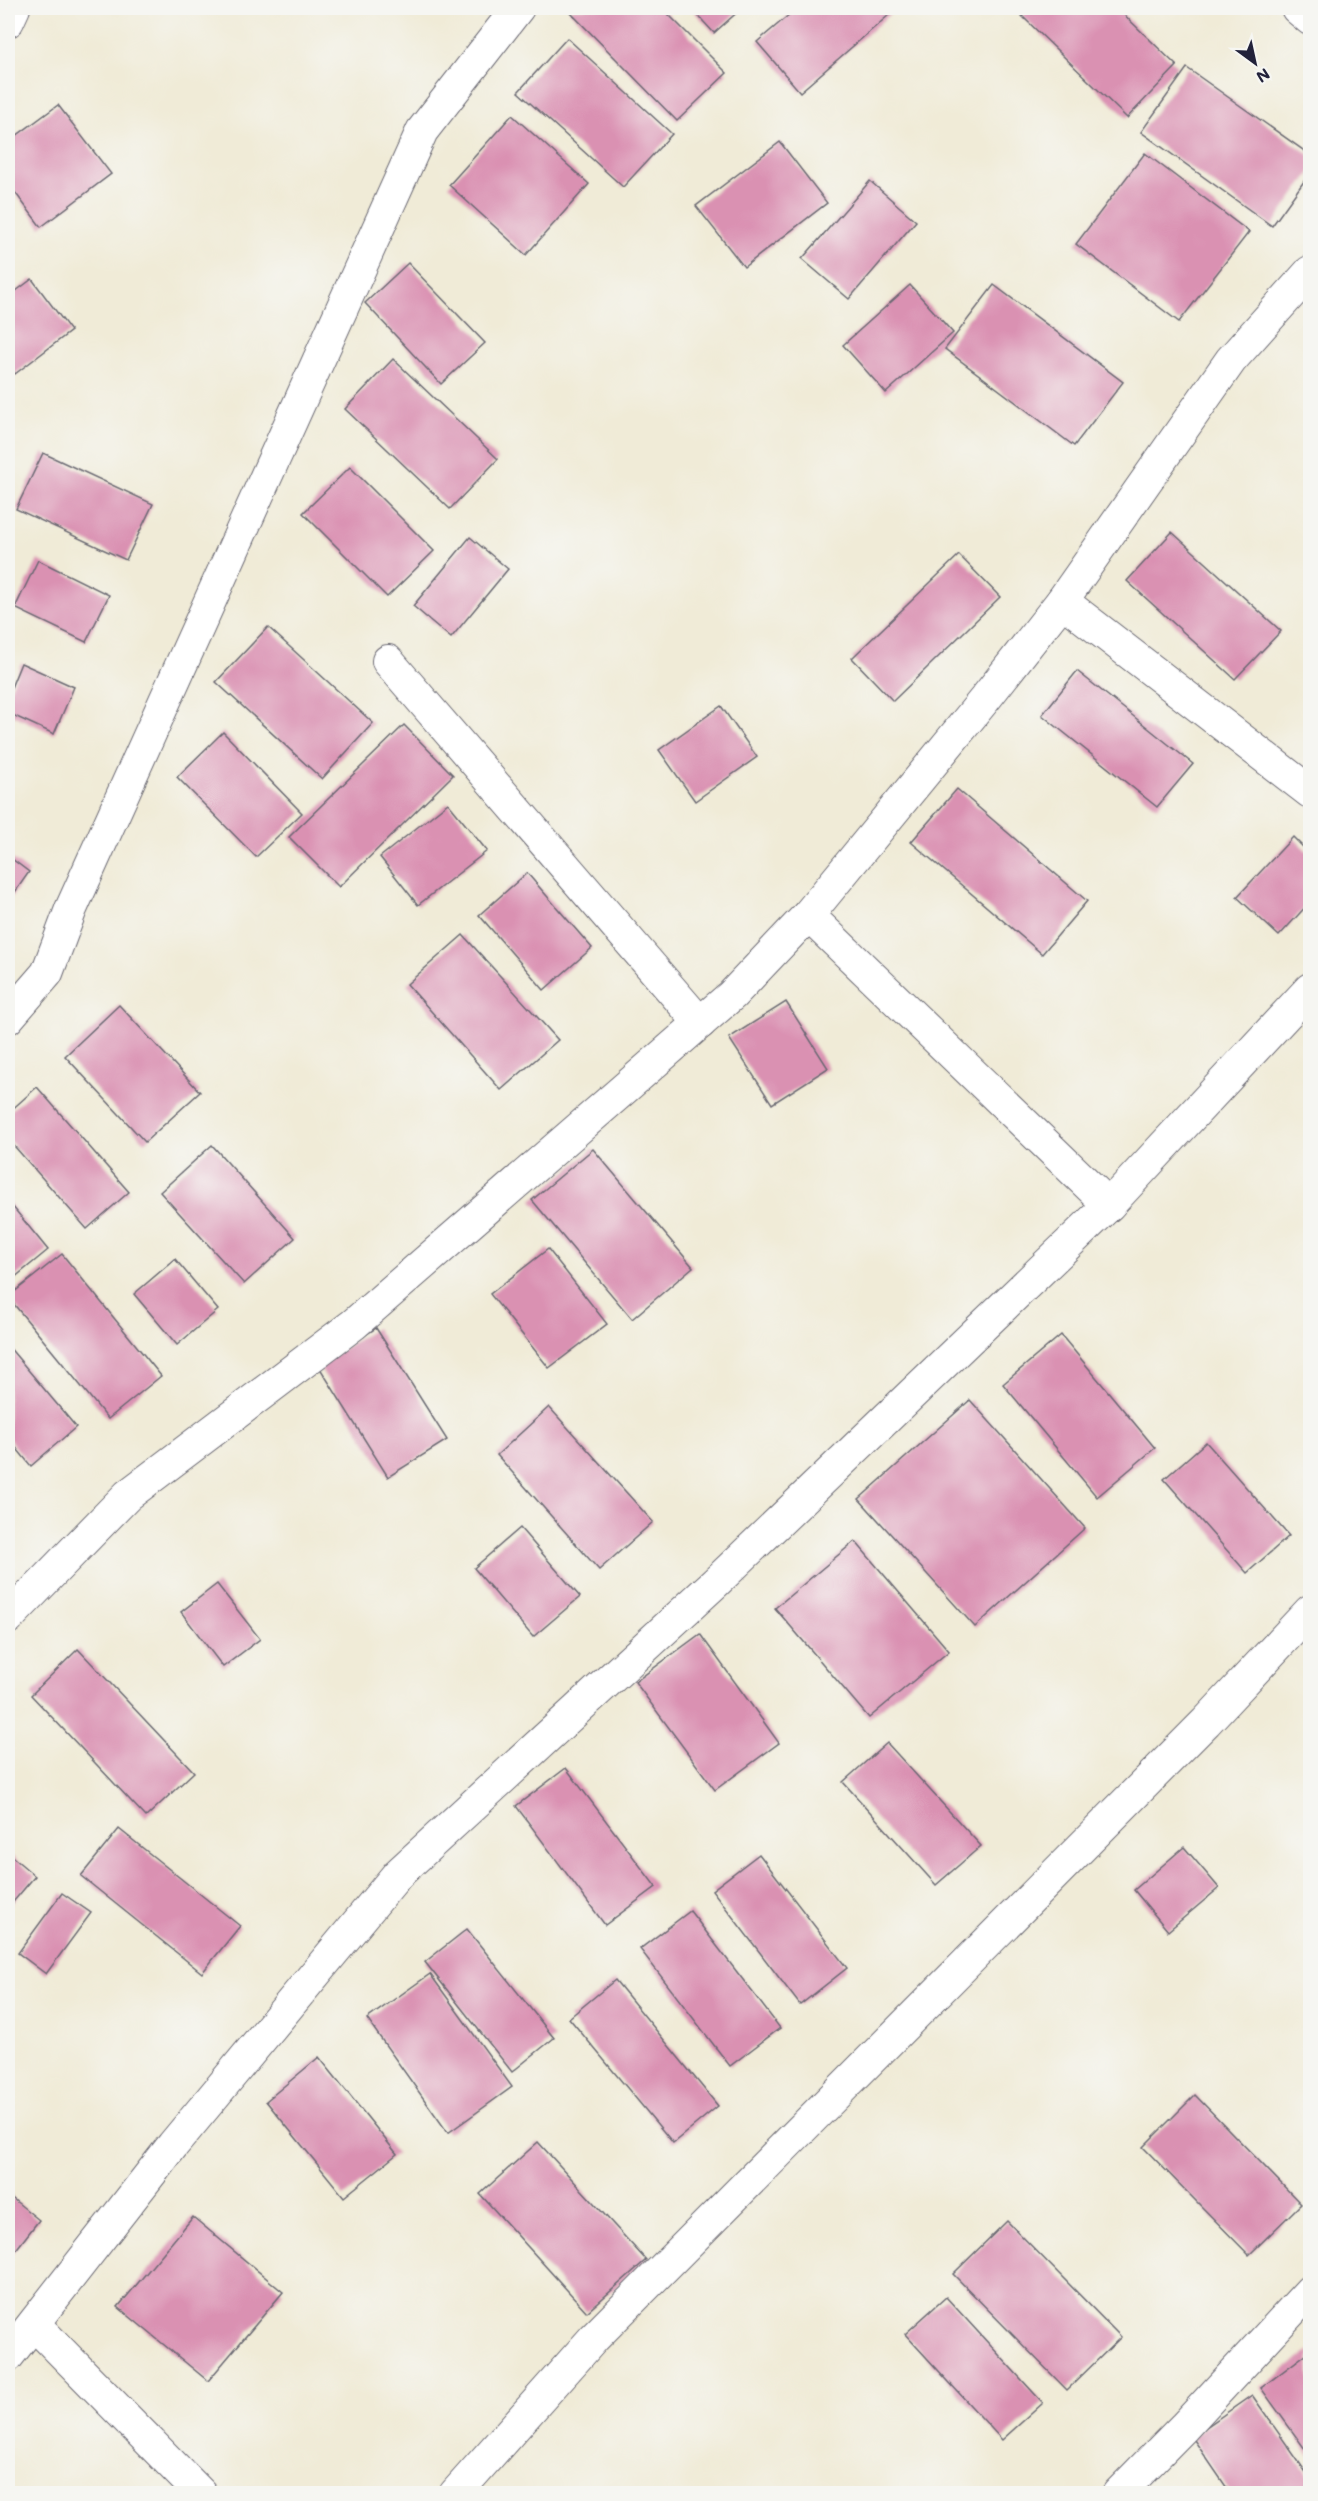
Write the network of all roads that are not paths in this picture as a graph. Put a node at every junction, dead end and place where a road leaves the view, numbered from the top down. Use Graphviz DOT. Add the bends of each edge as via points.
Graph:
graph roads {
  1 [pos="14,8"];
  2 [pos="518,8"];
  3 [pos="1297,8"];
  4 [pos="1311,19"];
  5 [pos="8,21"];
  6 [pos="1311,272"];
  7 [pos="1062,601"];
  8 [pos="388,661"];
  9 [pos="1311,792"];
  10 [pos="808,915"];
  11 [pos="1311,989"];
  12 [pos="8,1018"];
  13 [pos="700,1023"];
  14 [pos="1109,1205"];
  15 [pos="1311,1611"];
  16 [pos="8,1618"];
  17 [pos="1311,2291"];
  18 [pos="34,2324"];
  19 [pos="8,2356"];
  20 [pos="201,2493"];
  21 [pos="456,2493"];
  22 [pos="1118,2493"];
  1 -- 5 [label="street"];
  2 -- 12 [label="street" via="422,131 70,909 47,973"];
  3 -- 4 [label="street"];
  6 -- 7 [label="street" via="1231,360"];
  7 -- 9 [label="street"];
  7 -- 10 [label="street"];
  8 -- 13 [label="street"];
  10 -- 13 [label="street"];
  10 -- 14 [label="street"];
  11 -- 14 [label="street"];
  13 -- 16 [label="street" via="354,1324 128,1496"];
  14 -- 18 [label="street" via="716,1583 398,1874 173,2145"];
  15 -- 21 [label="street" via="1190,1739 594,2338"];
  17 -- 22 [label="street"];
  18 -- 19 [label="street"];
  18 -- 20 [label="street"];
}
